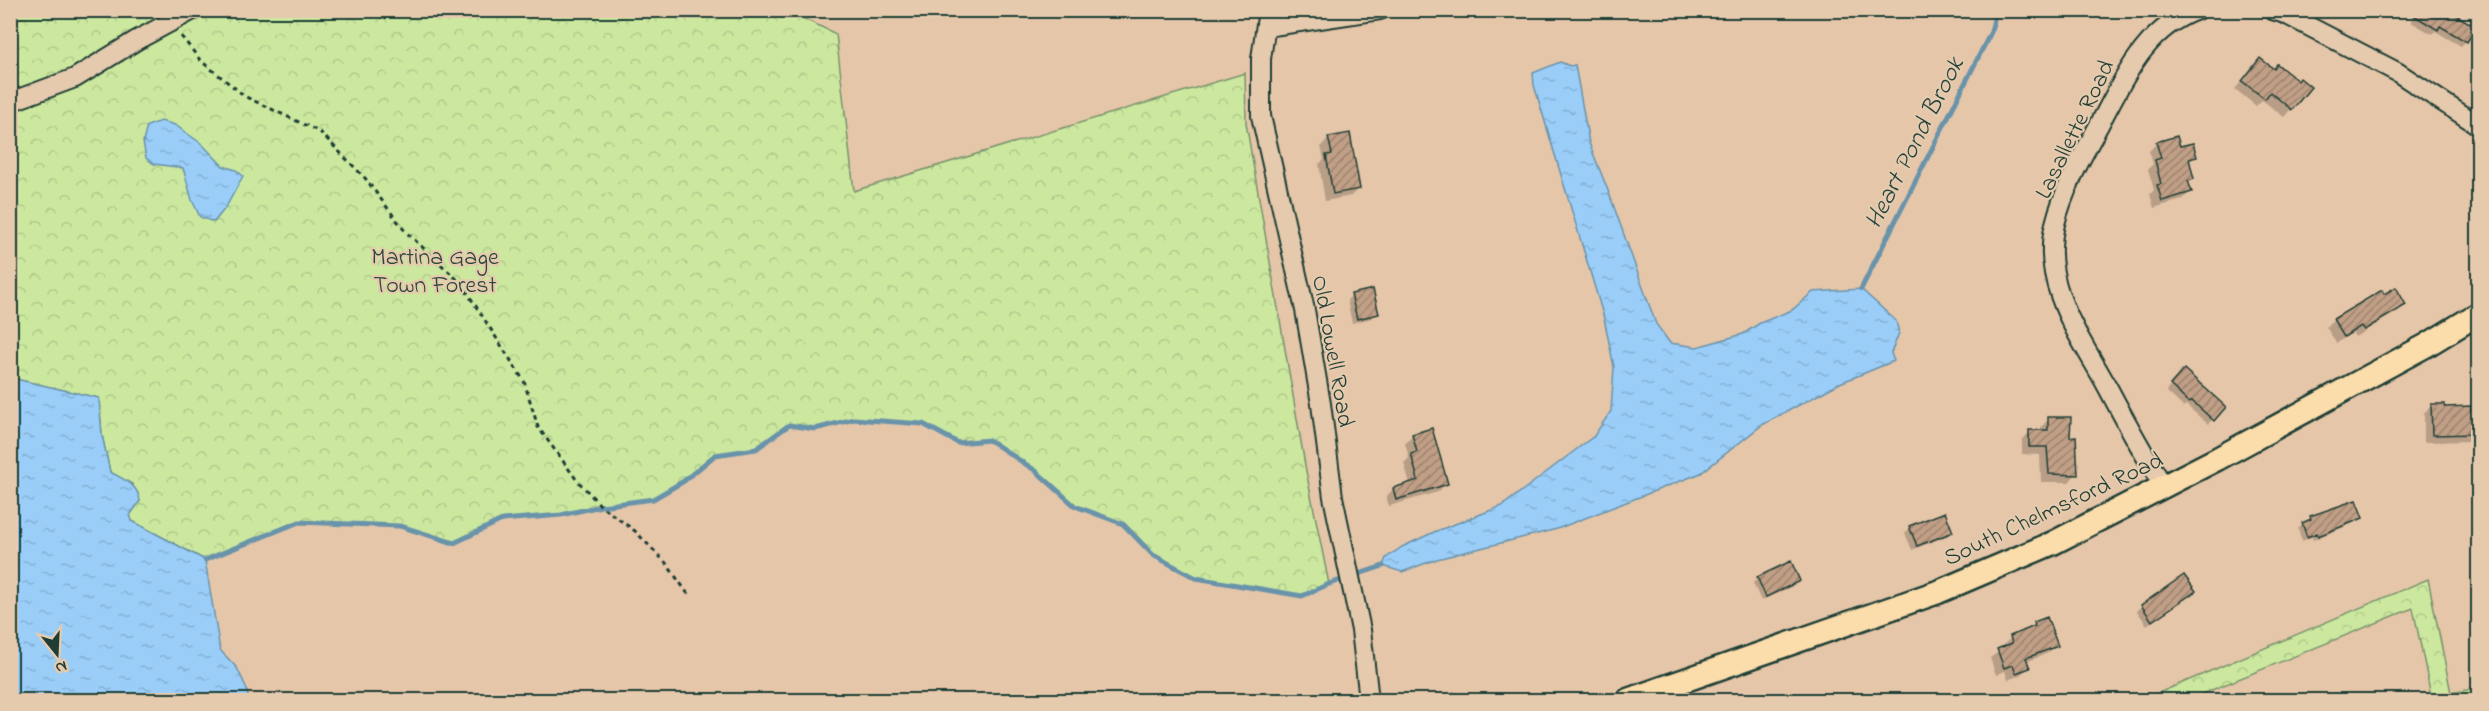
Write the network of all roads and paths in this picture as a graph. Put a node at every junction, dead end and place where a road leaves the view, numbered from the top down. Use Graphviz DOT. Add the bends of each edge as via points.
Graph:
graph roads {
  1 [pos="193,10"];
  2 [pos="1380,10"];
  3 [pos="2197,10"];
  4 [pos="2272,10"];
  5 [pos="1267,19"];
  6 [pos="171,22"];
  7 [pos="10,102"];
  8 [pos="2478,125"];
  9 [pos="2478,314"];
  10 [pos="2164,487"];
  11 [pos="688,594"];
  12 [pos="1370,700"];
  13 [pos="1628,700"];
  1 -- 6 [label="street"];
  2 -- 5 [label="street"];
  3 -- 10 [label="street, Lasallette Road" via="2160,31 2129,70 2066,194 2055,225 2052,249 2054,275 2063,305"];
  4 -- 8 [label="street" via="2397,72"];
  5 -- 12 [label="street, Old Lowell Road" via="1261,58 1261,116 1305,310 1333,497 1361,630"];
  6 -- 7 [label="street" via="75,78"];
  6 -- 11 [label="path" via="201,61 246,97 320,132 365,178 405,231 461,283 524,381 538,427 569,471 666,563"];
  9 -- 10 [label="main road, South Chelmsford Road"];
  10 -- 13 [label="main road, South Chelmsford Road" via="2053,543 1948,588"];
}
